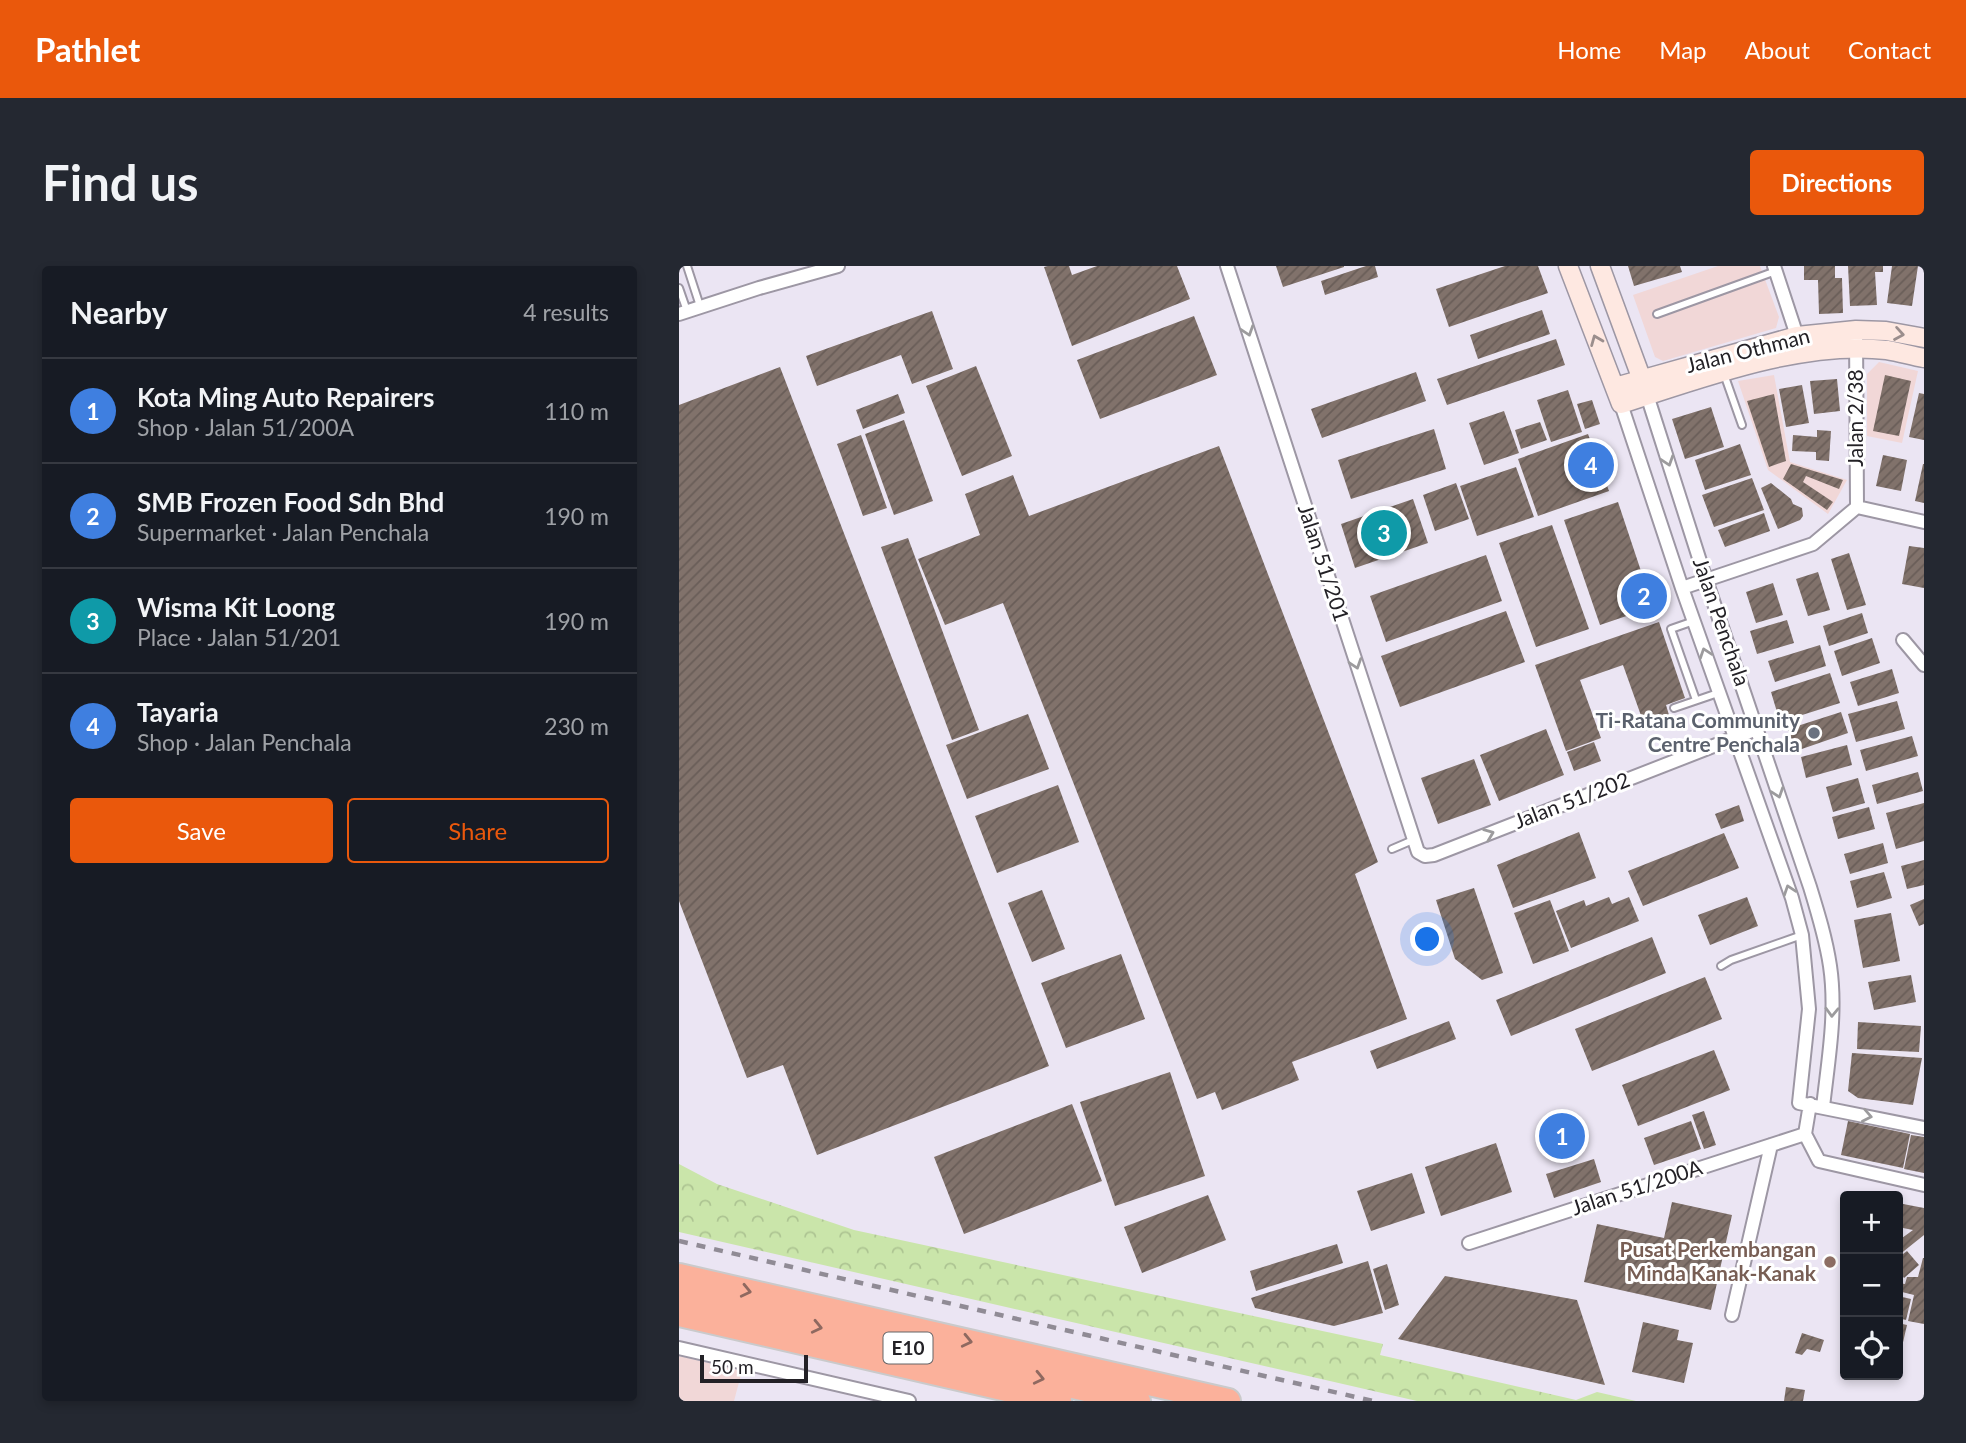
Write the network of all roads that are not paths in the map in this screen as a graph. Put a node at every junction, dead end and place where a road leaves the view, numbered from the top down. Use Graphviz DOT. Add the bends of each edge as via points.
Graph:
graph roads {
  1 [pos="687,266"];
  2 [pos="838,266"];
  3 [pos="1227,266"];
  4 [pos="1568,266"];
  5 [pos="1600,266"];
  6 [pos="1775,269"];
  7 [pos="679,288"];
  8 [pos="700,306"];
  9 [pos="683,313"];
  10 [pos="1657,314"];
  11 [pos="1856,330"];
  12 [pos="1924,338"];
  13 [pos="1800,344"];
  14 [pos="1856,349"];
  15 [pos="1924,358"];
  16 [pos="1723,372"];
  17 [pos="1644,387"];
  18 [pos="1618,396"];
  19 [pos="1742,425"];
  20 [pos="1857,507"];
  21 [pos="1924,522"];
  22 [pos="1706,580"];
  23 [pos="1682,588"];
  24 [pos="1694,621"];
  25 [pos="1903,640"];
  26 [pos="1924,665"];
  27 [pos="1719,693"];
  28 [pos="1696,701"];
  29 [pos="1674,708"];
  30 [pos="1757,729"];
  31 [pos="1735,738"];
  32 [pos="1413,840"];
  33 [pos="1392,849"];
  34 [pos="1425,856"];
  35 [pos="1802,935"];
  36 [pos="1721,966"];
  37 [pos="1804,1104"];
  38 [pos="1823,1107"];
  39 [pos="1924,1128"];
  40 [pos="1805,1134"];
  41 [pos="1770,1145"];
  42 [pos="1924,1185"];
  43 [pos="1469,1243"];
  44 [pos="679,1276"];
  45 [pos="679,1295"];
  46 [pos="679,1314"];
  47 [pos="1732,1315"];
  48 [pos="679,1349"];
  49 [pos="895,1399"];
  50 [pos="909,1401"];
  51 [pos="1059,1401"];
  52 [pos="1138,1401"];
  53 [pos="1227,1401"];
  1 -- 8 [label="lane"];
  2 -- 8 [label="street"];
  3 -- 32 [label="street, Jalan 51/201, one-way"];
  18 -- 4 [label="main road, Jalan Penchala, one-way"];
  5 -- 17 [label="main road, Jalan Penchala"];
  6 -- 10 [label="lane"];
  6 -- 13 [label="street"];
  7 -- 9 [label="lane"];
  8 -- 9 [label="street"];
  11 -- 12 [label="main road, Jalan Othman, one-way"];
  11 -- 13 [label="main road, Jalan Othman"];
  11 -- 14 [label="street, Jalan 2/38"];
  13 -- 14 [label="main road, Jalan Othman"];
  13 -- 16 [label="main road, Jalan Othman"];
  13 -- 17 [label="main road, Jalan Othman"];
  14 -- 15 [label="main road, Jalan Othman"];
  14 -- 20 [label="street, Jalan 2/38"];
  16 -- 17 [label="main road, Jalan Othman"];
  16 -- 19 [label="lane"];
  17 -- 18 [label="main road, Jalan Othman"];
  17 -- 22 [label="street, Jalan Penchala, one-way"];
  18 -- 23 [label="street, Jalan Penchala"];
  20 -- 21 [label="street"];
  20 -- 22 [label="street" via="1813,544"];
  22 -- 23 [label="street"];
  22 -- 30 [label="street, Jalan Penchala"];
  23 -- 24 [label="street, Jalan Penchala"];
  27 -- 24 [label="street, Jalan Penchala, one-way"];
  24 -- 28 [label="lane" via="1671,629"];
  25 -- 26 [label="street"];
  27 -- 28 [label="lane"];
  27 -- 31 [label="street, Jalan Penchala"];
  28 -- 29 [label="lane"];
  30 -- 31 [label="street, Jalan 51/202"];
  30 -- 38 [label="street, Jalan Penchala, one-way" via="1810,887 1830,968 1833,1011"];
  34 -- 31 [label="street, Jalan 51/202, one-way"];
  35 -- 31 [label="street, Jalan Penchala, one-way"];
  32 -- 33 [label="lane"];
  32 -- 34 [label="street, Jalan 51/201"];
  35 -- 36 [label="lane"];
  35 -- 37 [label="street, Jalan Penchala" via="1809,1009"];
  37 -- 38 [label="street"];
  37 -- 40 [label="street, Jalan Penchala"];
  38 -- 39 [label="street, one-way"];
  40 -- 41 [label="street, Jalan 51/200A"];
  40 -- 42 [label="street" via="1819,1161"];
  41 -- 43 [label="street, Jalan 51/200A"];
  41 -- 47 [label="street"];
  44 -- 53 [label="highway, one-way"];
  45 -- 52 [label="highway, E10, one-way"];
  46 -- 51 [label="highway, E10"];
  48 -- 49 [label="street"];
  49 -- 50 [label="street"];
}
